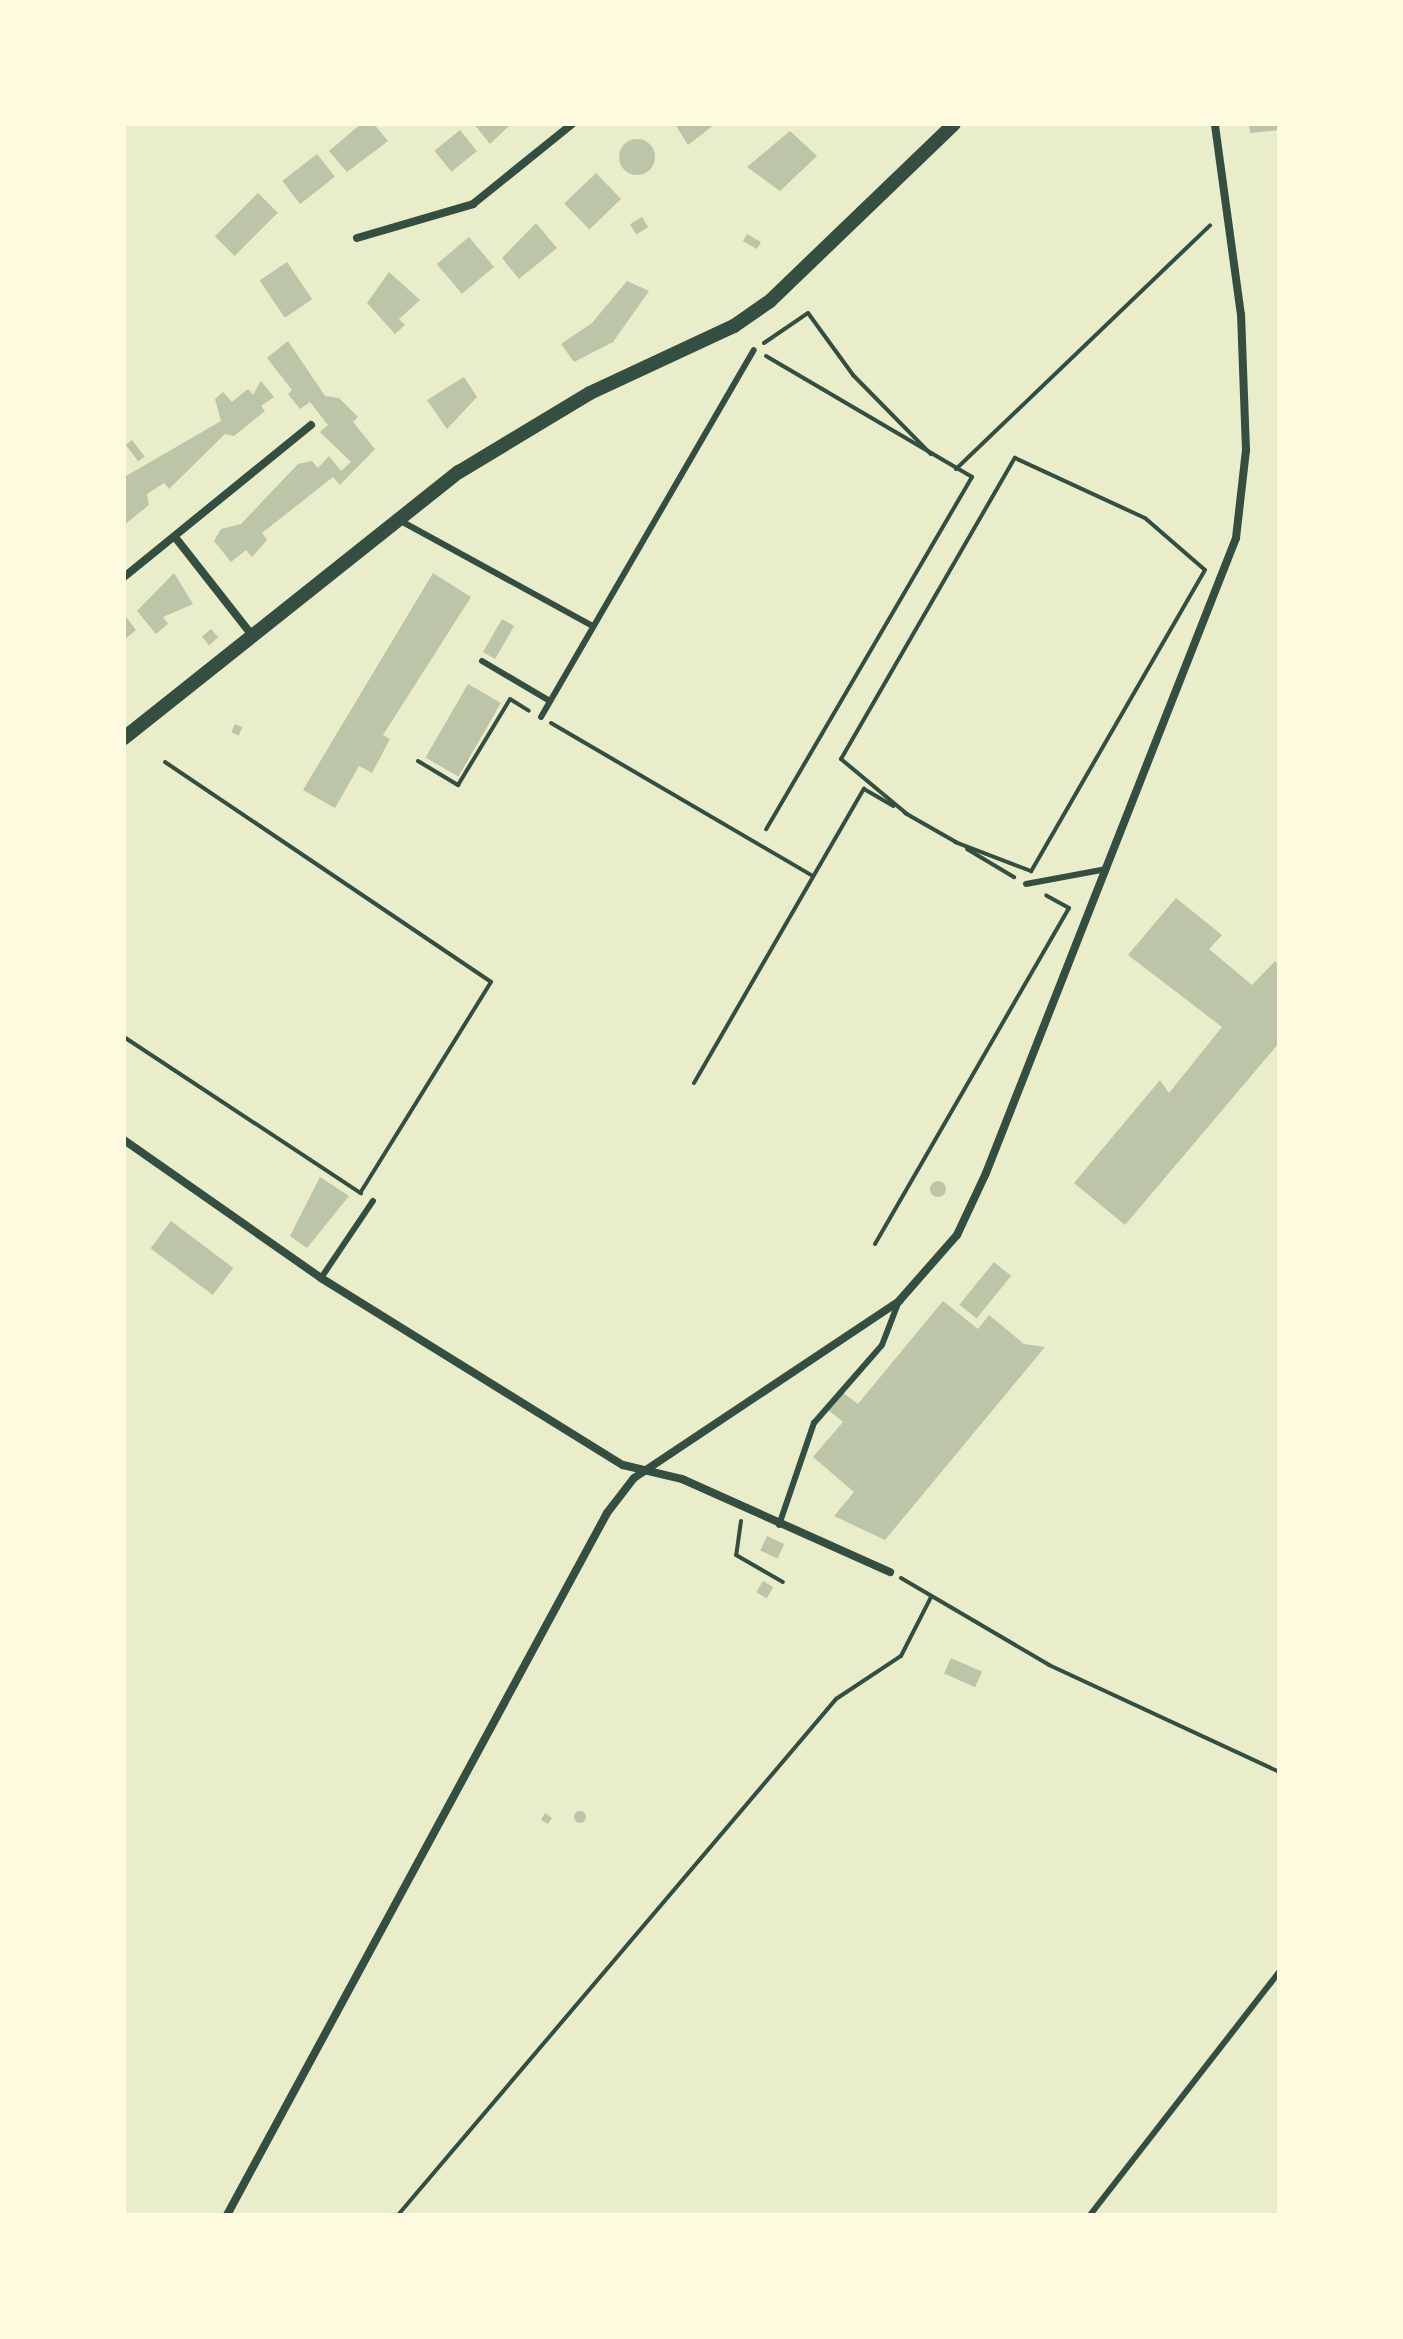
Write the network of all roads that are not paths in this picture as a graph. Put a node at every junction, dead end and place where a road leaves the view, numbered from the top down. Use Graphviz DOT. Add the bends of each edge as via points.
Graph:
graph roads {
  1 [pos="572,124"];
  2 [pos="954,124"];
  3 [pos="1215,124"];
  4 [pos="357,238"];
  5 [pos="754,350"];
  6 [pos="311,425"];
  7 [pos="396,518"];
  8 [pos="175,537"];
  9 [pos="124,577"];
  10 [pos="593,626"];
  11 [pos="251,634"];
  12 [pos="482,661"];
  13 [pos="550,701"];
  14 [pos="541,717"];
  15 [pos="124,738"];
  16 [pos="1107,869"];
  17 [pos="1026,884"];
  18 [pos="124,1140"];
  19 [pos="373,1201"];
  20 [pos="321,1278"];
  21 [pos="899,1301"];
  22 [pos="649,1470"];
  23 [pos="779,1525"];
  24 [pos="890,1572"];
  25 [pos="1279,1972"];
  26 [pos="227,2215"];
  27 [pos="1090,2215"];
  1 -- 4 [label="street" via="473,204"];
  2 -- 7 [label="street" via="770,301 525,429"];
  3 -- 16 [label="street" via="1241,315 1244,494 1224,574"];
  5 -- 10 [label="lane"];
  6 -- 8 [label="street"];
  7 -- 10 [label="lane"];
  7 -- 11 [label="street"];
  8 -- 9 [label="street"];
  8 -- 11 [label="street"];
  10 -- 13 [label="lane"];
  11 -- 15 [label="street"];
  12 -- 13 [label="lane"];
  13 -- 14 [label="lane"];
  16 -- 17 [label="lane"];
  16 -- 21 [label="street" via="957,1235"];
  18 -- 20 [label="street"];
  19 -- 20 [label="lane"];
  20 -- 22 [label="street" via="623,1465"];
  21 -- 22 [label="street"];
  21 -- 23 [label="lane" via="882,1345 814,1423"];
  22 -- 23 [label="street"];
  22 -- 26 [label="street" via="607,1513"];
  23 -- 24 [label="street"];
  25 -- 27 [label="lane"];
}
